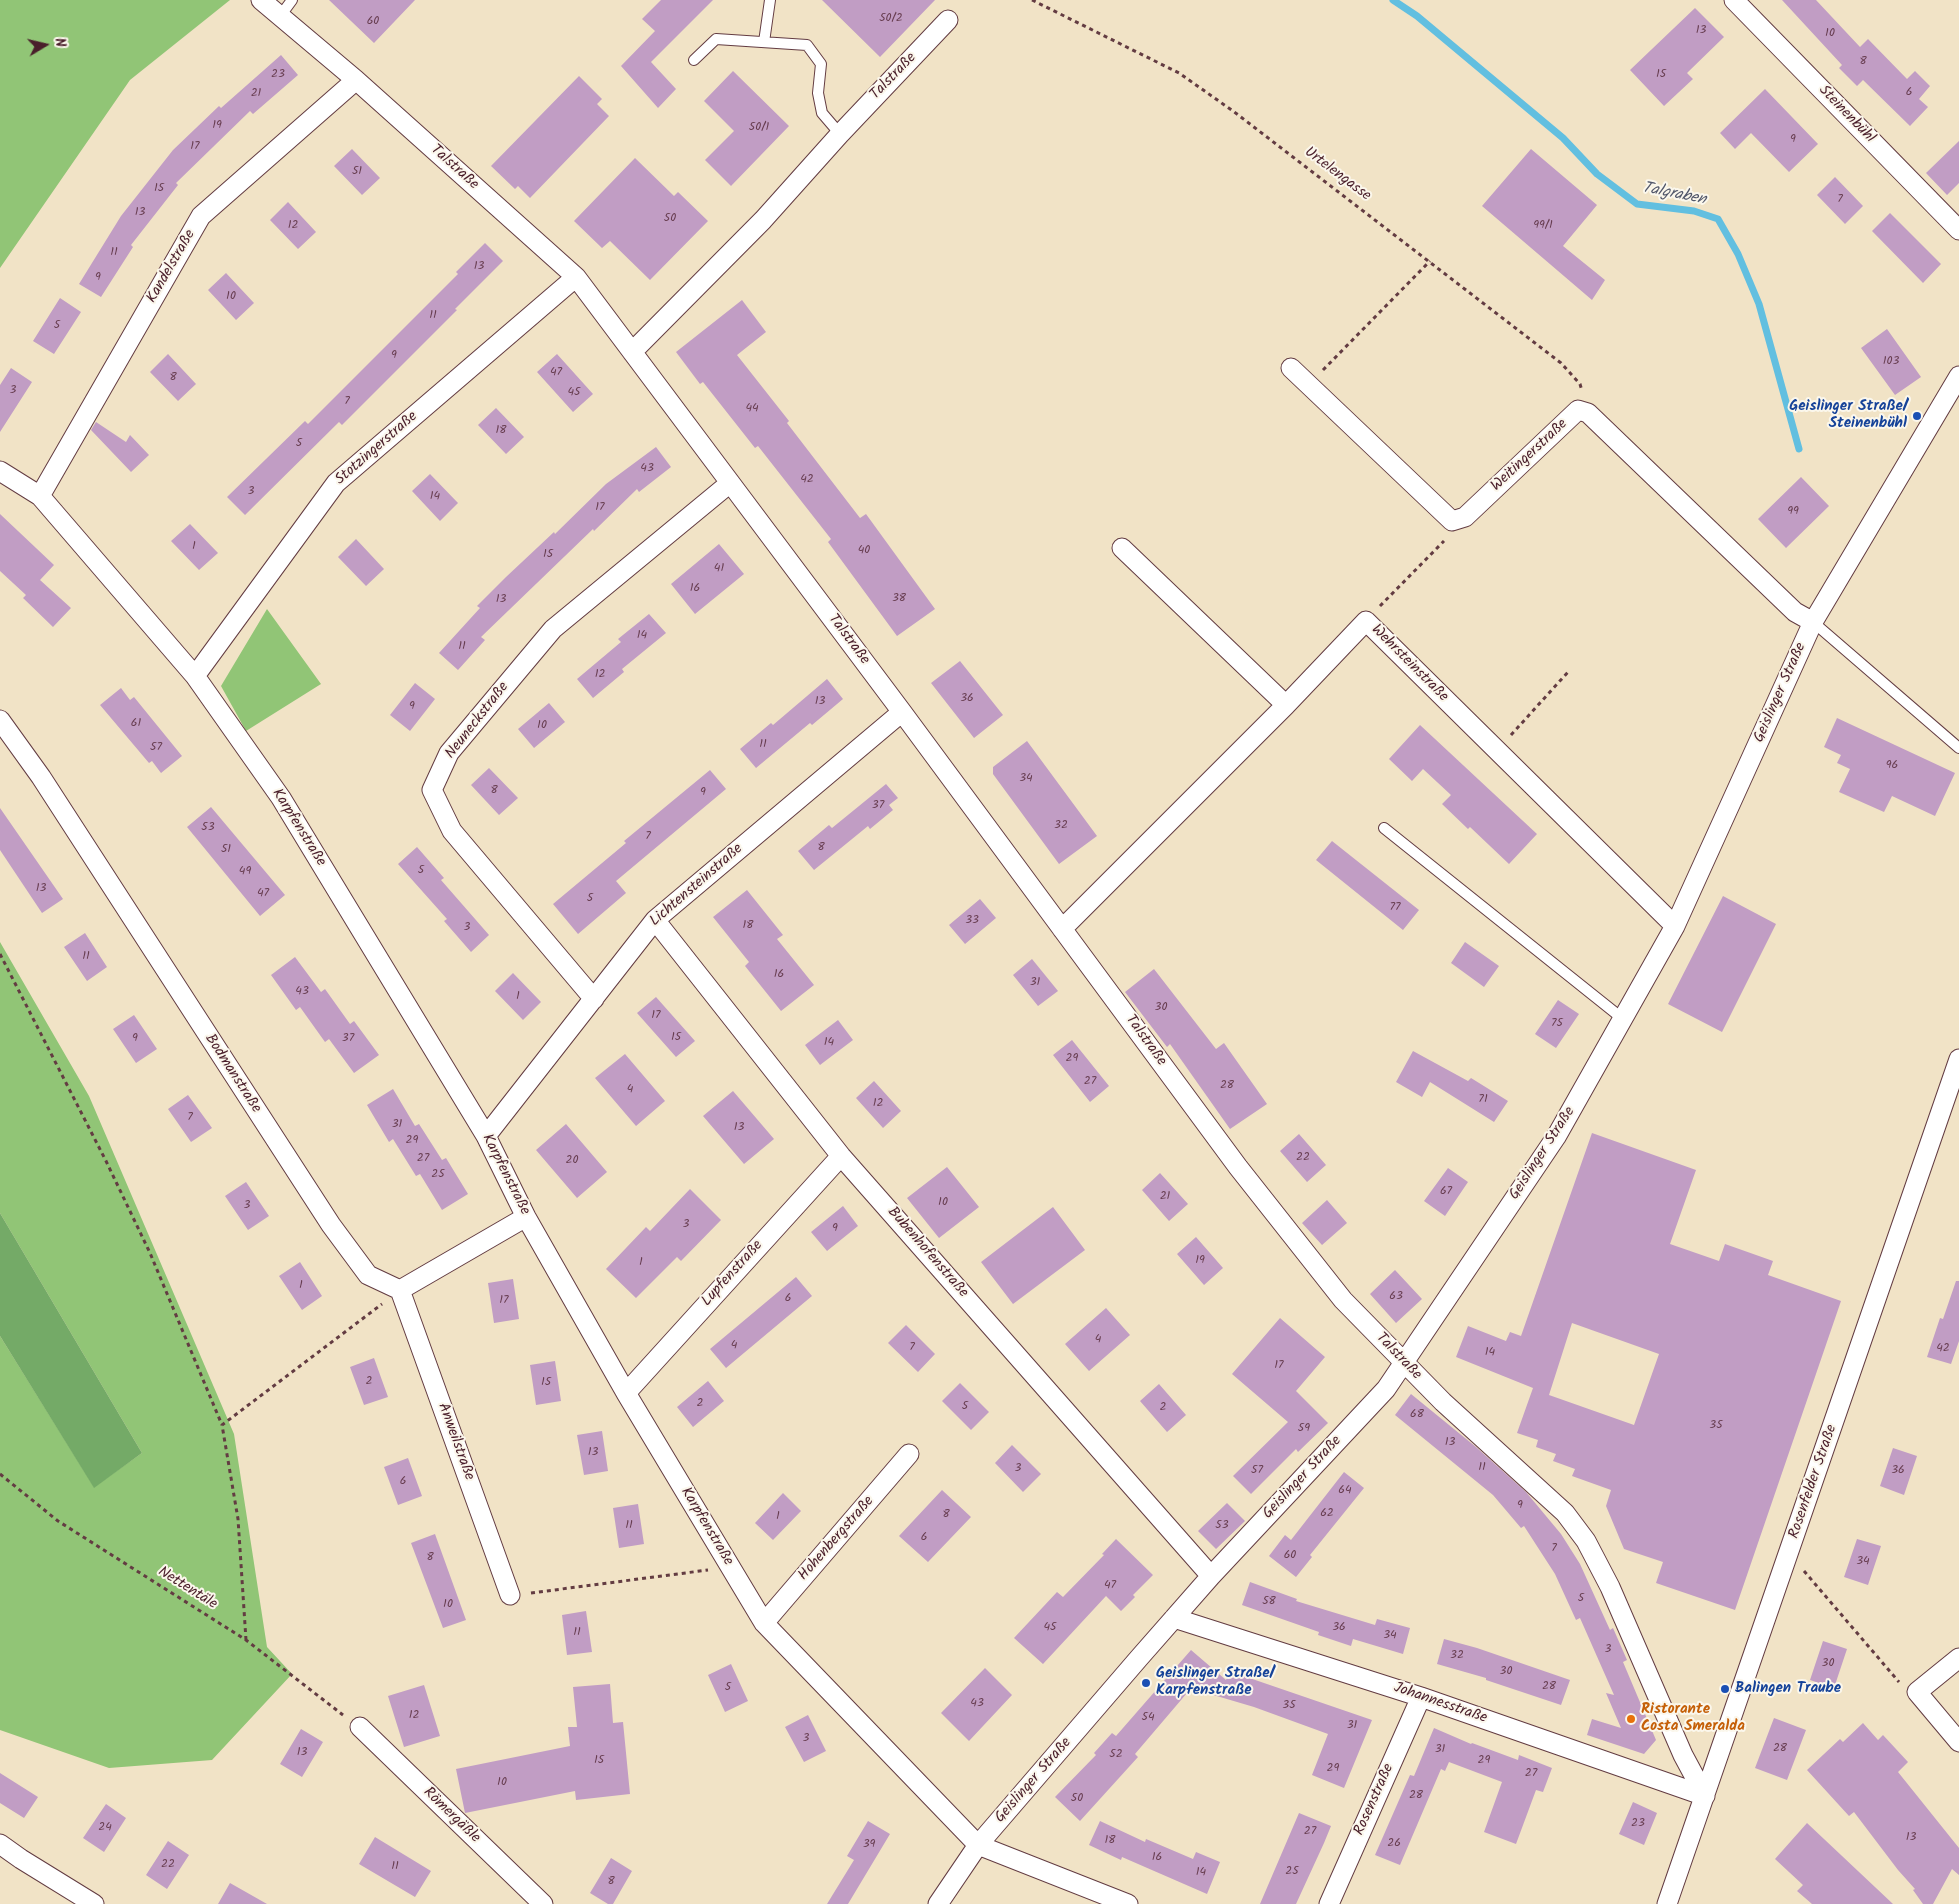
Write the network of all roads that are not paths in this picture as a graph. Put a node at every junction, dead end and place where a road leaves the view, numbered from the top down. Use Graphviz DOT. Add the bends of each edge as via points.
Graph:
graph roads {
  1 [pos="261,0"];
  2 [pos="292,0"];
  3 [pos="770,0"];
  4 [pos="1734,0"];
  5 [pos="281,15"];
  6 [pos="948,20"];
  7 [pos="764,42"];
  8 [pos="694,60"];
  9 [pos="356,80"];
  10 [pos="840,134"];
  11 [pos="1959,230"];
  12 [pos="576,277"];
  13 [pos="632,352"];
  14 [pos="1291,368"];
  15 [pos="1959,376"];
  16 [pos="0,471"];
  17 [pos="730,483"];
  18 [pos="40,496"];
  19 [pos="1122,548"];
  20 [pos="1813,622"];
  21 [pos="195,676"];
  22 [pos="1286,705"];
  23 [pos="902,712"];
  24 [pos="0,720"];
  25 [pos="1959,748"];
  26 [pos="1384,828"];
  27 [pos="655,920"];
  28 [pos="1676,926"];
  29 [pos="1062,929"];
  30 [pos="594,999"];
  31 [pos="1623,1019"];
  32 [pos="1959,1059"];
  33 [pos="486,1136"];
  34 [pos="841,1156"];
  35 [pos="526,1217"];
  36 [pos="400,1290"];
  37 [pos="1404,1362"];
  38 [pos="626,1393"];
  39 [pos="909,1454"];
  40 [pos="1211,1576"];
  41 [pos="510,1595"];
  42 [pos="1174,1618"];
  43 [pos="764,1623"];
  44 [pos="1959,1658"];
  45 [pos="1421,1697"];
  46 [pos="360,1727"];
  47 [pos="1959,1742"];
  48 [pos="1705,1796"];
  49 [pos="0,1844"];
  50 [pos="978,1845"];
  51 [pos="94,1904"];
  52 [pos="543,1904"];
  53 [pos="938,1904"];
  54 [pos="1128,1904"];
  55 [pos="1329,1904"];
  56 [pos="1667,1904"];
  1 -- 5 [label="street, Talstraße"];
  2 -- 5 [label="lane"];
  3 -- 7 [label="lane"];
  4 -- 11 [label="street, Steinenbühl"];
  5 -- 9 [label="street, Talstraße"];
  6 -- 10 [label="street, Talstraße"];
  7 -- 8 [label="lane" via="716,39"];
  7 -- 10 [label="lane" via="807,45 816,55 821,64 818,93 822,113"];
  9 -- 12 [label="street, Talstraße"];
  9 -- 18 [label="street, Kandelstraße" via="201,216"];
  10 -- 13 [label="street, Talstraße" via="763,220"];
  12 -- 13 [label="street, Talstraße"];
  12 -- 21 [label="street, Stotzingerstraße" via="336,483"];
  13 -- 17 [label="street, Talstraße"];
  14 -- 20 [label="street, Weitingerstraße" via="1452,521 1465,517 1578,410 1588,413 1795,612"];
  15 -- 20 [label="street, Geislinger Straße"];
  16 -- 18 [label="street"];
  17 -- 23 [label="street, Talstraße"];
  17 -- 30 [label="street, Neuneckstraße" via="553,629 449,753 432,790 452,831"];
  18 -- 21 [label="street, Karpfenstraße"];
  19 -- 22 [label="street"];
  20 -- 25 [label="lane"];
  20 -- 28 [label="street, Geislinger Straße"];
  21 -- 33 [label="street, Karpfenstraße" via="281,798"];
  22 -- 28 [label="street, Wehrsteinstraße" via="1366,621"];
  22 -- 29 [label="street"];
  23 -- 27 [label="street, Lichtensteinstraße"];
  23 -- 29 [label="street, Talstraße"];
  24 -- 36 [label="street, Bodmanstraße" via="41,777 331,1225 368,1275"];
  26 -- 31 [label="lane"];
  27 -- 30 [label="street, Lichtensteinstraße"];
  27 -- 34 [label="street, Bubenhofenstraße"];
  28 -- 31 [label="street, Geislinger Straße"];
  29 -- 37 [label="street, Talstraße" via="1262,1198 1343,1300"];
  30 -- 33 [label="street, Lichtensteinstraße"];
  31 -- 37 [label="street, Geislinger Straße" via="1556,1137"];
  32 -- 48 [label="street, Rosenfelder Straße"];
  33 -- 35 [label="street, Karpfenstraße"];
  34 -- 38 [label="street, Lupfenstraße"];
  34 -- 40 [label="street, Bubenhofenstraße"];
  35 -- 36 [label="street"];
  35 -- 38 [label="street, Karpfenstraße"];
  36 -- 41 [label="street, Anweilstraße"];
  37 -- 40 [label="street, Geislinger Straße" via="1386,1389"];
  37 -- 48 [label="street, Talstraße" via="1443,1402 1565,1512 1586,1541 1610,1587 1683,1755"];
  38 -- 43 [label="street, Karpfenstraße"];
  39 -- 43 [label="street, Hohenbergstraße"];
  40 -- 42 [label="street, Geislinger Straße"];
  42 -- 45 [label="street, Johannesstraße"];
  42 -- 50 [label="street, Geislinger Straße"];
  43 -- 50 [label="street, Karpfenstraße"];
  44 -- 47 [label="street" via="1918,1692"];
  45 -- 48 [label="street, Johannesstraße"];
  45 -- 55 [label="street, Rosenstraße"];
  46 -- 52 [label="street, Römergäßle"];
  48 -- 56 [label="street, Rosenfelder Straße"];
  49 -- 51 [label="street"];
  50 -- 53 [label="street, Geislinger Straße"];
  50 -- 54 [label="street"];
}
